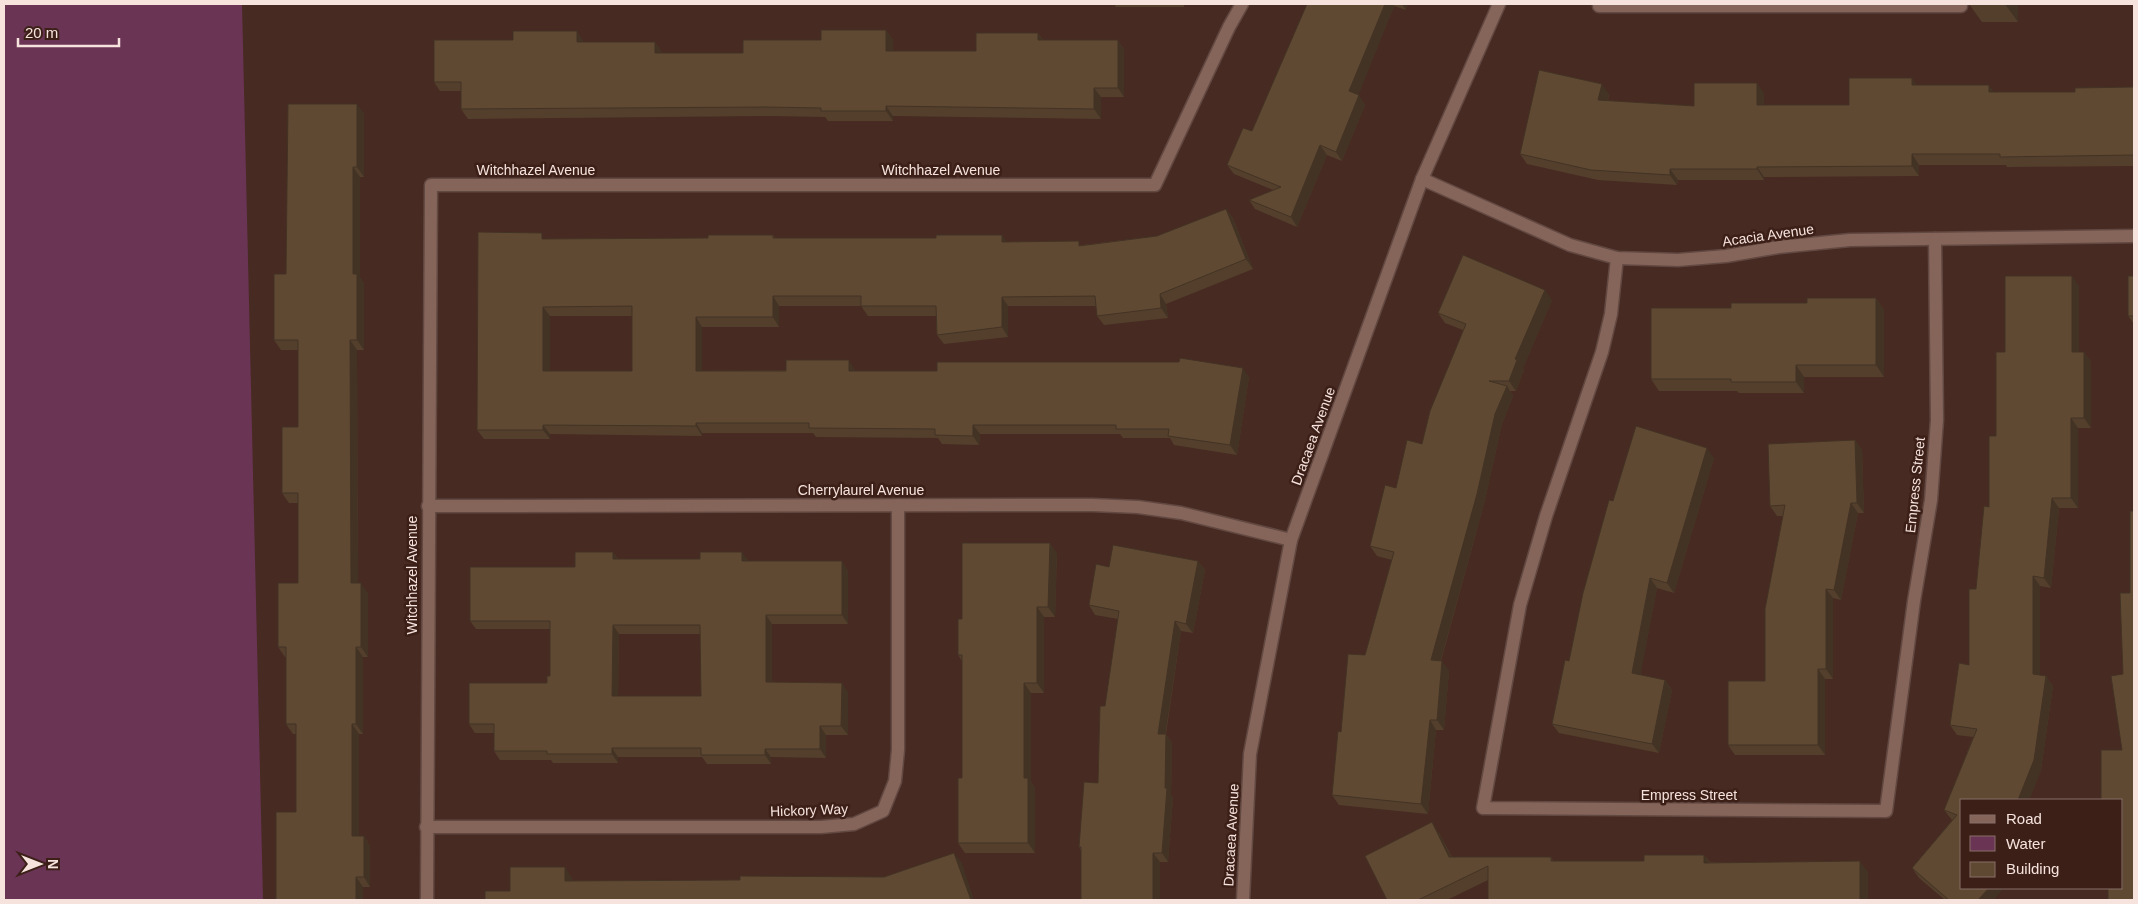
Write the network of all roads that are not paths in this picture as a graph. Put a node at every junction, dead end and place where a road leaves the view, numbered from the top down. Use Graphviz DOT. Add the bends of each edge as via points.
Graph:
graph roads {
  1 [pos="1242,4"];
  2 [pos="1499,4"];
  3 [pos="1960,4"];
  4 [pos="1862,5"];
  5 [pos="1599,6"];
  6 [pos="1422,179"];
  7 [pos="2134,236"];
  8 [pos="1935,239"];
  9 [pos="1618,258"];
  10 [pos="898,505"];
  11 [pos="428,506"];
  12 [pos="1291,540"];
  13 [pos="426,827"];
  14 [pos="426,900"];
  15 [pos="1243,900"];
  1 -- 11 [label="street, Witchhazel Avenue" via="1155,185 431,185"];
  2 -- 6 [label="street, Dracaea Avenue"];
  3 -- 4 [label="street"];
  4 -- 5 [label="street"];
  6 -- 9 [label="street, Acacia Avenue" via="1570,245"];
  6 -- 12 [label="street, Dracaea Avenue"];
  7 -- 8 [label="street, Acacia Avenue"];
  8 -- 9 [label="street, Acacia Avenue" via="1850,240 1678,260"];
  8 -- 9 [label="street, Empress Street" via="1937,420 1932,500 1914,601 1886,811 1483,808 1520,605 1546,516 1602,352"];
  10 -- 11 [label="street, Cherrylaurel Avenue"];
  10 -- 12 [label="street, Cherrylaurel Avenue" via="1138,506"];
  10 -- 13 [label="street, Hickory Way" via="898,750 895,781 883,811 854,824 821,827"];
  11 -- 13 [label="street, Witchhazel Avenue"];
  12 -- 15 [label="street, Dracaea Avenue" via="1250,754"];
  13 -- 14 [label="street, Witchhazel Avenue"];
}
